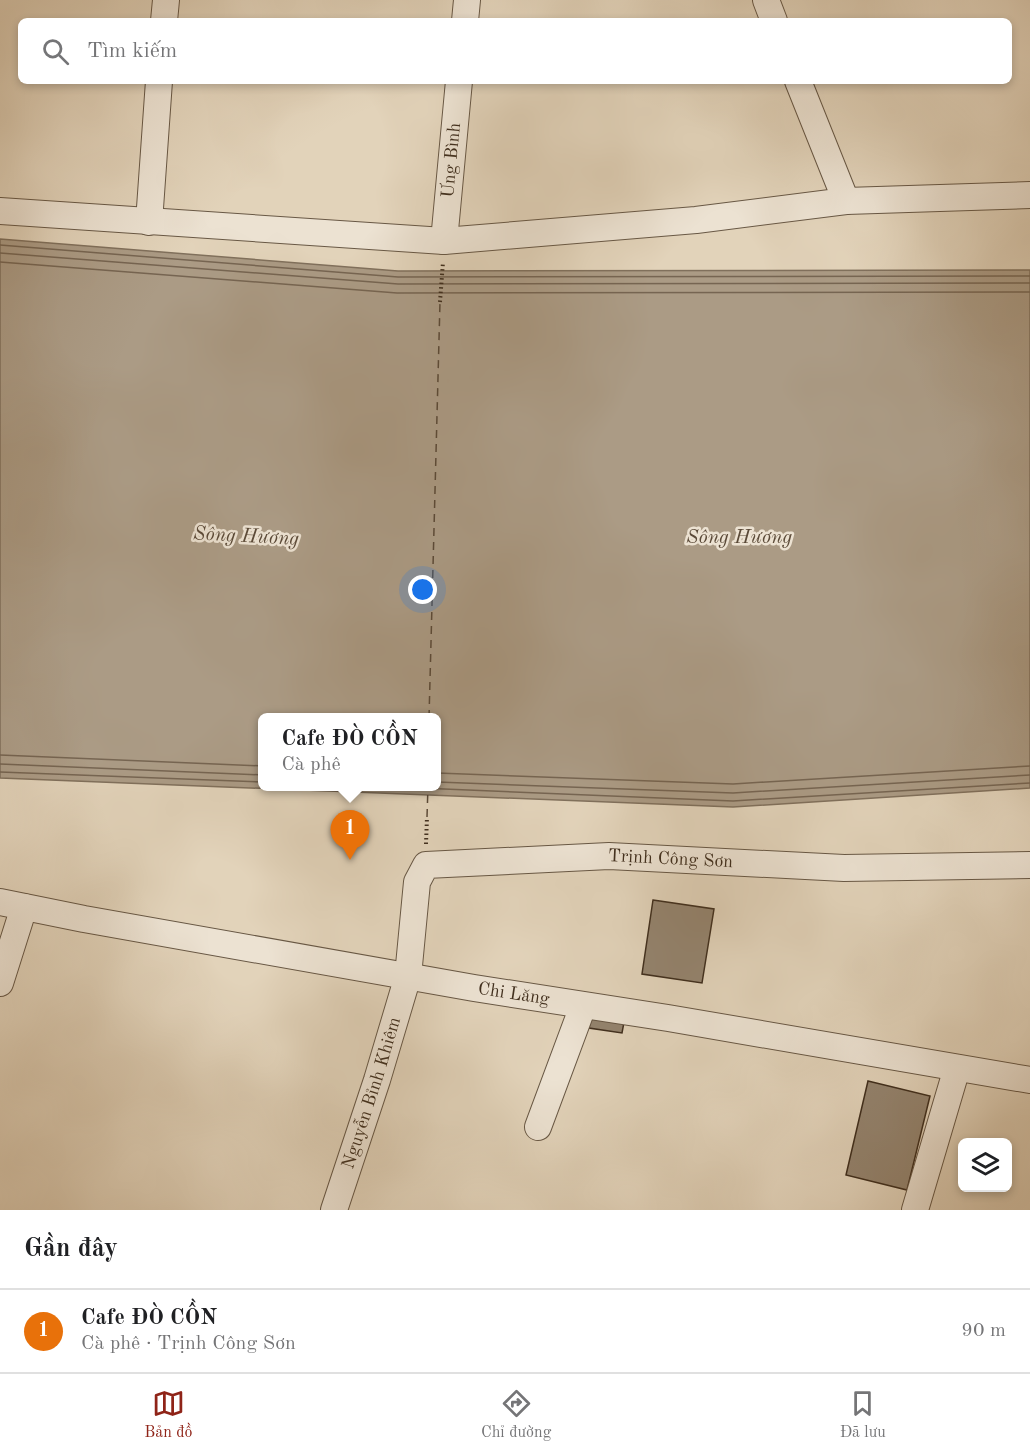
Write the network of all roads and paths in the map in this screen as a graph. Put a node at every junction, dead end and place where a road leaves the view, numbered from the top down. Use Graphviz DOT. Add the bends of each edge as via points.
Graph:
graph roads {
  1 [pos="166,0"];
  2 [pos="467,0"];
  3 [pos="766,0"];
  4 [pos="164,18"];
  5 [pos="465,18"];
  6 [pos="773,18"];
  7 [pos="159,84"];
  8 [pos="459,84"];
  9 [pos="799,84"];
  10 [pos="1030,195"];
  11 [pos="846,201"];
  12 [pos="0,211"];
  13 [pos="148,222"];
  14 [pos="444,241"];
  15 [pos="440,302"];
  16 [pos="1030,865"];
  17 [pos="12,904"];
  18 [pos="408,976"];
  19 [pos="0,983"];
  20 [pos="583,1006"];
  21 [pos="957,1068"];
  22 [pos="1030,1080"];
  23 [pos="538,1127"];
  24 [pos="917,1209"];
  25 [pos="334,1210"];
  1 -- 4 [label="street"];
  2 -- 5 [label="street"];
  3 -- 6 [label="street"];
  7 -- 13 [label="street"];
  8 -- 14 [label="street, Ưng Bình"];
  9 -- 11 [label="street"];
  10 -- 11 [label="street"];
  11 -- 14 [label="street" via="696,220"];
  12 -- 13 [label="street"];
  13 -- 14 [label="street"];
  14 -- 15 [label="path"];
  16 -- 18 [label="street, Trịnh Công Sơn" via="844,868 609,856 426,865 417,882"];
  17 -- 18 [label="street, Chi Lăng"];
  17 -- 19 [label="street"];
  18 -- 20 [label="street, Chi Lăng"];
  18 -- 25 [label="street, Nguyễn Bỉnh Khiêm"];
  20 -- 21 [label="street, Chi Lăng"];
  20 -- 23 [label="street"];
  21 -- 22 [label="street, Chi Lăng"];
  21 -- 24 [label="street"];
}
